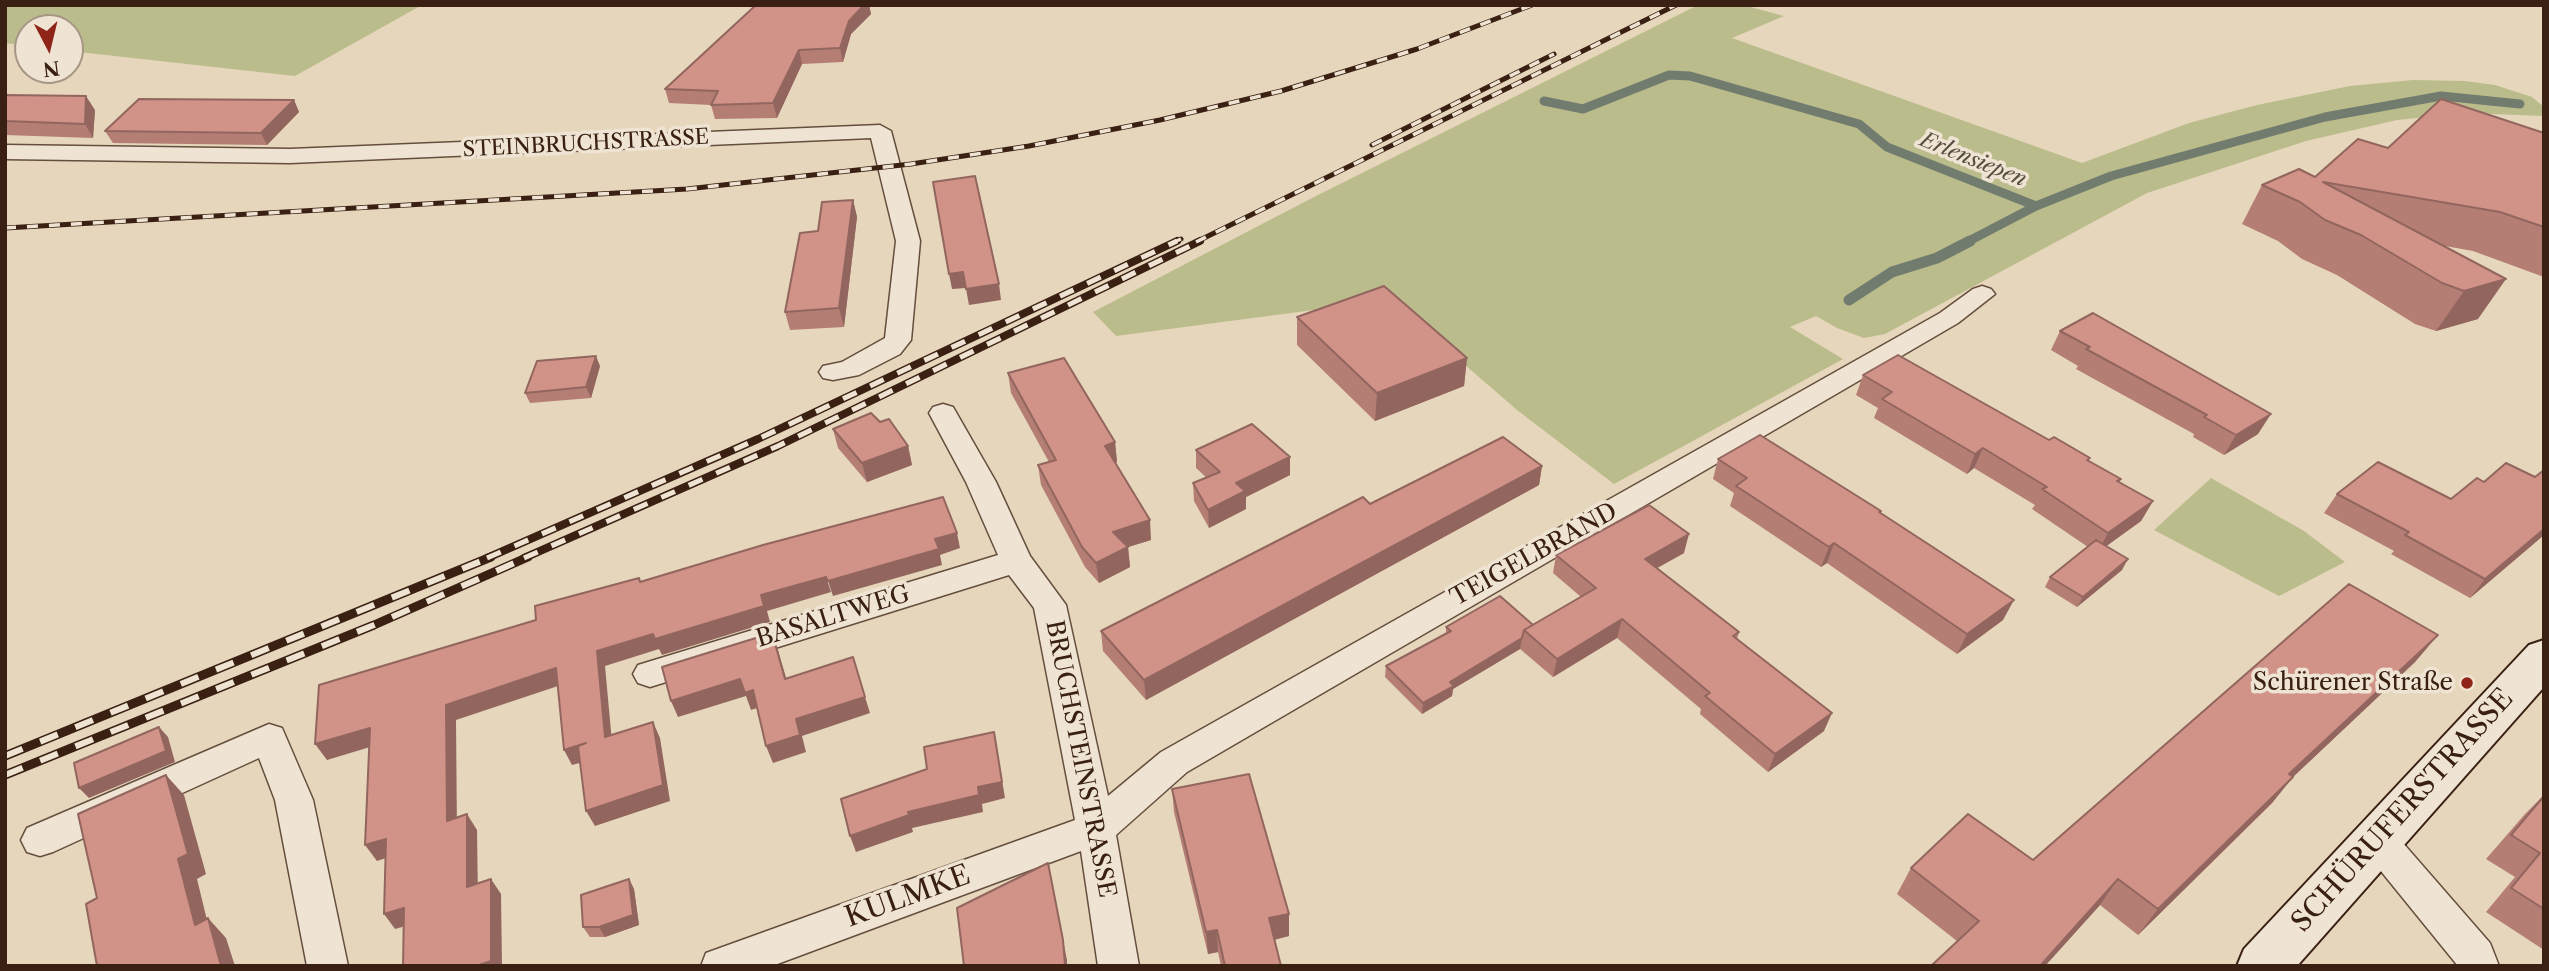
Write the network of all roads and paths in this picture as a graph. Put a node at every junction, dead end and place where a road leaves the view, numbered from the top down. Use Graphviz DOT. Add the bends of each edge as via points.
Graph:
graph roads {
  1 [pos="5,152"];
  2 [pos="1982,294"];
  3 [pos="833,372"];
  4 [pos="943,413"];
  5 [pos="1016,561"];
  6 [pos="2544,657"];
  7 [pos="650,674"];
  8 [pos="1096,829"];
  9 [pos="2376,838"];
  10 [pos="40,840"];
  11 [pos="328,966"];
  12 [pos="721,966"];
  13 [pos="1119,966"];
  14 [pos="2263,966"];
  15 [pos="2479,966"];
  1 -- 3 [label="street, STEINBRUCHSTRASSE" via="290,156 880,131 908,241 898,340 849,369"];
  2 -- 8 [label="street, TEIGELBRAND" via="1949,318 1174,762"];
  4 -- 5 [label="street, BRUCHSTEINSTRASSE" via="981,482"];
  5 -- 7 [label="street, BASALTWEG"];
  5 -- 8 [label="street, BRUCHSTEINSTRASSE" via="1049,604"];
  6 -- 9 [label="main road, SCHÜRUFERSTRASSE"];
  8 -- 12 [label="street, KULMKE"];
  8 -- 13 [label="street, BRUCHSTEINSTRASSE"];
  9 -- 14 [label="main road, SCHÜRUFERSTRASSE"];
  9 -- 15 [label="street" via="2476,956"];
  10 -- 11 [label="street" via="269,738 294,800"];
}
